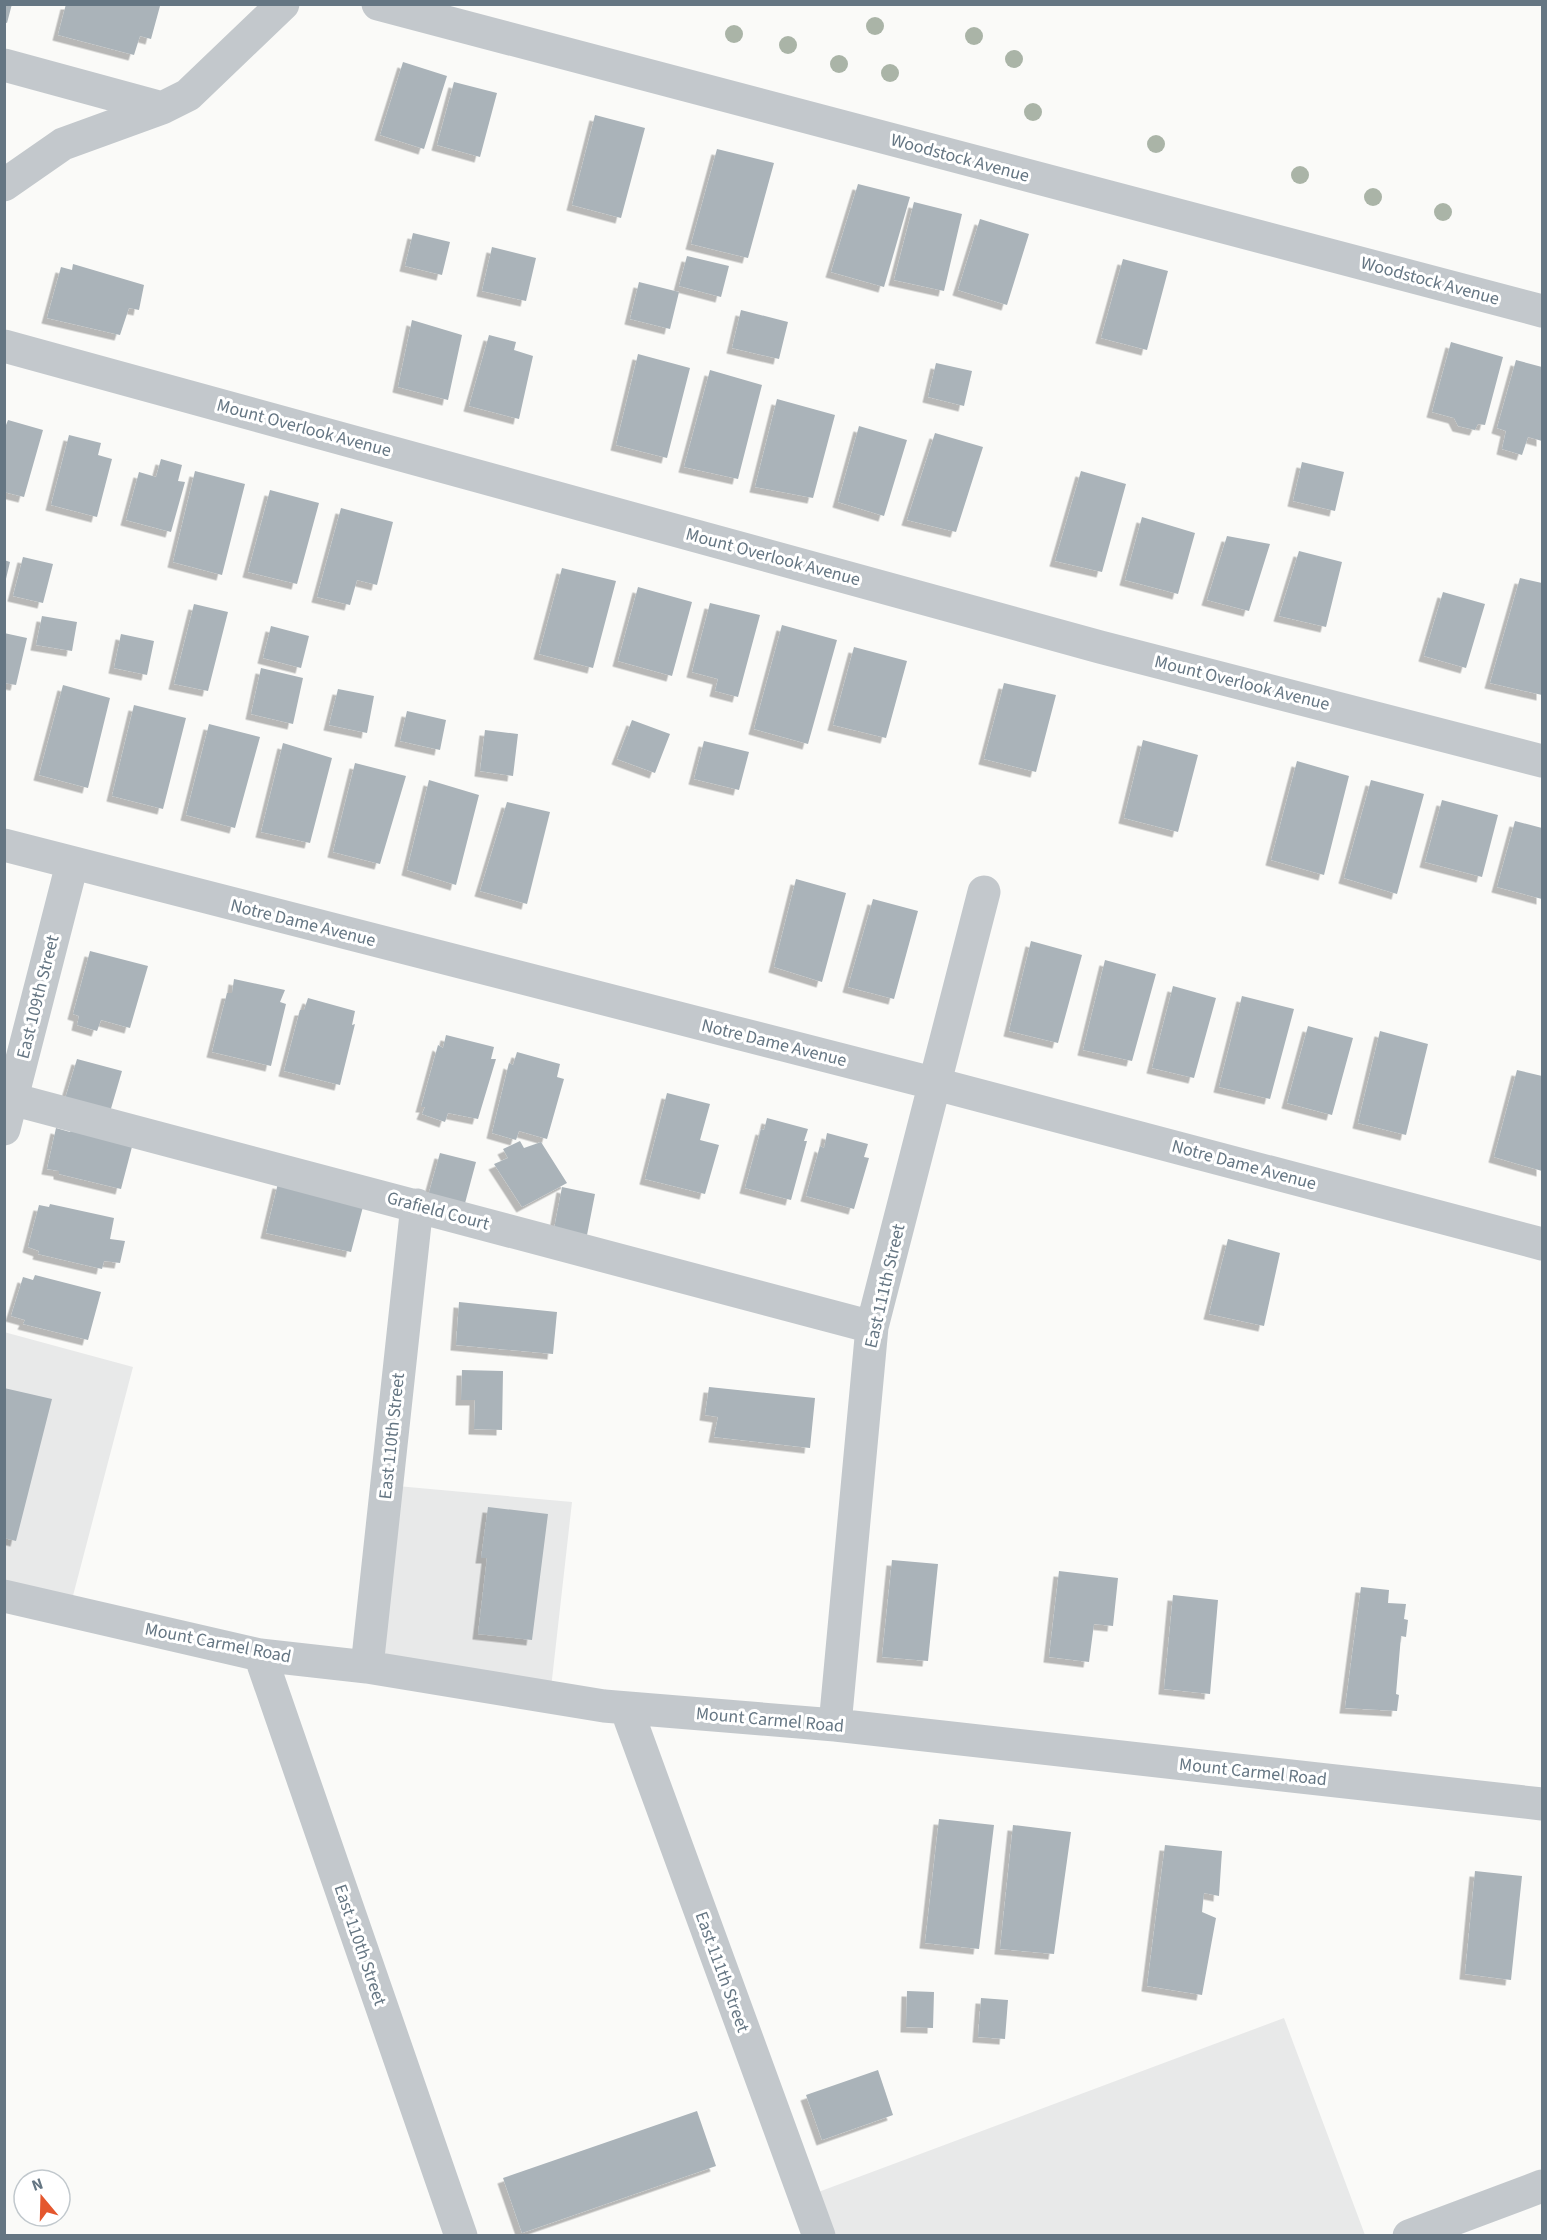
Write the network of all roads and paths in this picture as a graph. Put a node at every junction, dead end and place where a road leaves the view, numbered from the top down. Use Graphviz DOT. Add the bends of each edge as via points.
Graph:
graph roads {
  1 [pos="283,4"];
  2 [pos="378,4"];
  3 [pos="4,65"];
  4 [pos="162,108"];
  5 [pos="4,185"];
  6 [pos="1542,311"];
  7 [pos="4,346"];
  8 [pos="1542,761"];
  9 [pos="4,845"];
  10 [pos="72,864"];
  11 [pos="984,892"];
  12 [pos="936,1084"];
  13 [pos="7,1108"];
  14 [pos="417,1205"];
  15 [pos="1542,1244"];
  16 [pos="872,1327"];
  17 [pos="4,1596"];
  18 [pos="260,1655"];
  19 [pos="366,1667"];
  20 [pos="626,1708"];
  21 [pos="835,1725"];
  22 [pos="1542,1804"];
  23 [pos="1542,2186"];
  24 [pos="460,2235"];
  25 [pos="819,2235"];
  26 [pos="1409,2235"];
  1 -- 4 [label="street" via="188,95"];
  2 -- 6 [label="street, Woodstock Avenue"];
  3 -- 4 [label="street"];
  4 -- 5 [label="street" via="63,144"];
  7 -- 8 [label="street, Mount Overlook Avenue" via="1100,647"];
  9 -- 10 [label="street, Notre Dame Avenue"];
  10 -- 12 [label="street, Notre Dame Avenue"];
  10 -- 13 [label="street, East 109th Street"];
  11 -- 12 [label="street, East 111th Street"];
  12 -- 15 [label="street, Notre Dame Avenue"];
  12 -- 16 [label="street, East 111th Street"];
  13 -- 14 [label="street, Grafield Court"];
  14 -- 16 [label="street, Grafield Court"];
  14 -- 19 [label="street, East 110th Street"];
  16 -- 21 [label="street, East 111th Street"];
  17 -- 18 [label="street, Mount Carmel Road"];
  18 -- 19 [label="street, Mount Carmel Road"];
  18 -- 24 [label="street, East 110th Street"];
  19 -- 20 [label="street, Mount Carmel Road"];
  20 -- 21 [label="street, Mount Carmel Road"];
  20 -- 25 [label="street, East 111th Street"];
  21 -- 22 [label="street, Mount Carmel Road"];
  23 -- 26 [label="street"];
}
